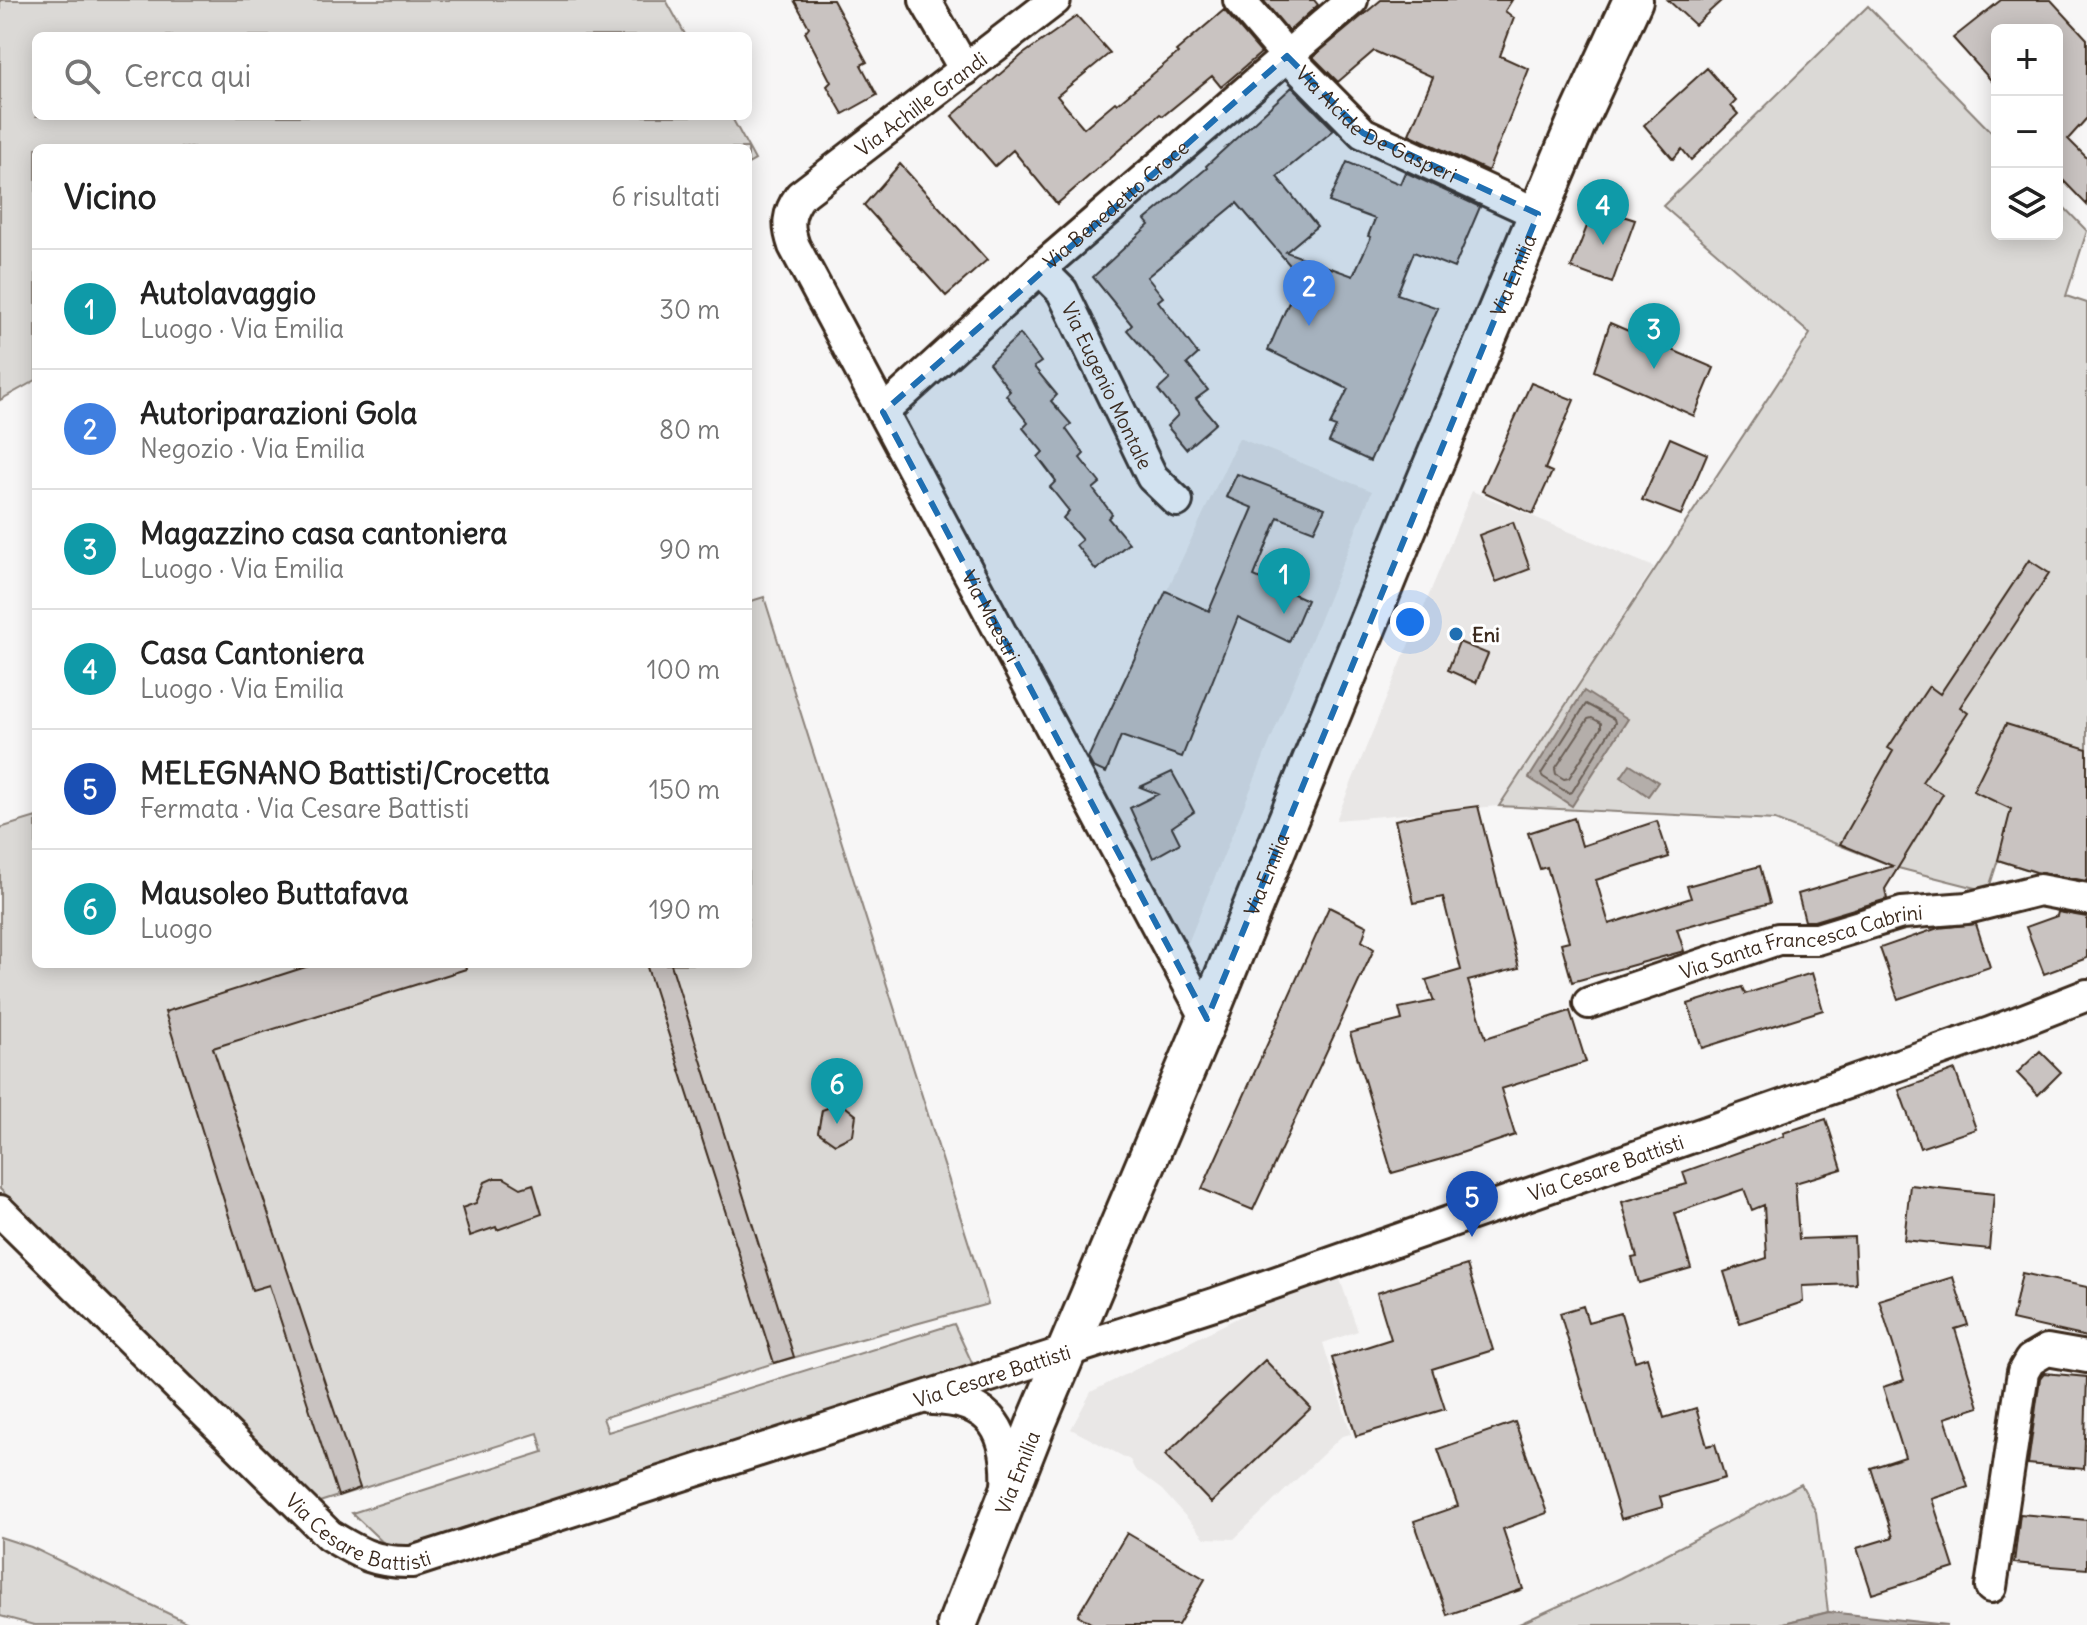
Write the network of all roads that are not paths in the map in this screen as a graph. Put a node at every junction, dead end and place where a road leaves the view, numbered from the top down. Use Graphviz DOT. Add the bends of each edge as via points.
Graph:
graph roads {
  1 [pos="925,0"];
  2 [pos="1055,0"];
  3 [pos="1239,0"];
  4 [pos="1352,0"];
  5 [pos="1619,0"];
  6 [pos="1633,0"];
  7 [pos="1287,56"];
  8 [pos="965,70"];
  9 [pos="1576,124"];
  10 [pos="790,210"];
  11 [pos="1538,214"];
  12 [pos="1040,269"];
  13 [pos="883,412"];
  14 [pos="1177,501"];
  15 [pos="2087,899"];
  16 [pos="2087,995"];
  17 [pos="1589,1003"];
  18 [pos="1207,1019"];
  19 [pos="0,1211"];
  20 [pos="1068,1352"];
  21 [pos="2087,1357"];
  22 [pos="922,1399"];
  23 [pos="1007,1497"];
  24 [pos="1991,1587"];
  25 [pos="957,1625"];
  1 -- 8 [label="street"];
  2 -- 8 [label="street, Via Achille Grandi"];
  3 -- 7 [label="street, Via Alcide De Gasperi"];
  4 -- 7 [label="street, Via Benedetto Croce"];
  5 -- 9 [label="street, Via Emilia"];
  6 -- 9 [label="street, Via Emilia"];
  7 -- 11 [label="street, Via Alcide De Gasperi" via="1363,133"];
  7 -- 12 [label="street, Via Benedetto Croce"];
  8 -- 10 [label="street, Via Achille Grandi" via="800,196"];
  9 -- 11 [label="street, Via Emilia"];
  10 -- 13 [label="street, Via Maestri" via="788,229 794,246"];
  11 -- 18 [label="street, Via Emilia"];
  12 -- 13 [label="street, Via Benedetto Croce"];
  12 -- 14 [label="street, Via Eugenio Montale" via="1062,291 1152,477"];
  13 -- 18 [label="street, Via Maestri"];
  15 -- 17 [label="street, Via Santa Francesca Cabrini" via="2051,891 1967,908 1902,913 1817,939 1778,939"];
  16 -- 20 [label="street, Via Cesare Battisti" via="1981,1037"];
  18 -- 20 [label="street, Via Emilia"];
  19 -- 22 [label="street, Via Cesare Battisti" via="329,1535 388,1563 412,1562"];
  20 -- 22 [label="street, Via Cesare Battisti"];
  20 -- 23 [label="street, Via Emilia"];
  21 -- 24 [label="street" via="2047,1350 2030,1360 2023,1372"];
  22 -- 23 [label="street" via="966,1403 997,1426 1009,1461"];
  23 -- 25 [label="street, Via Emilia"];
}
